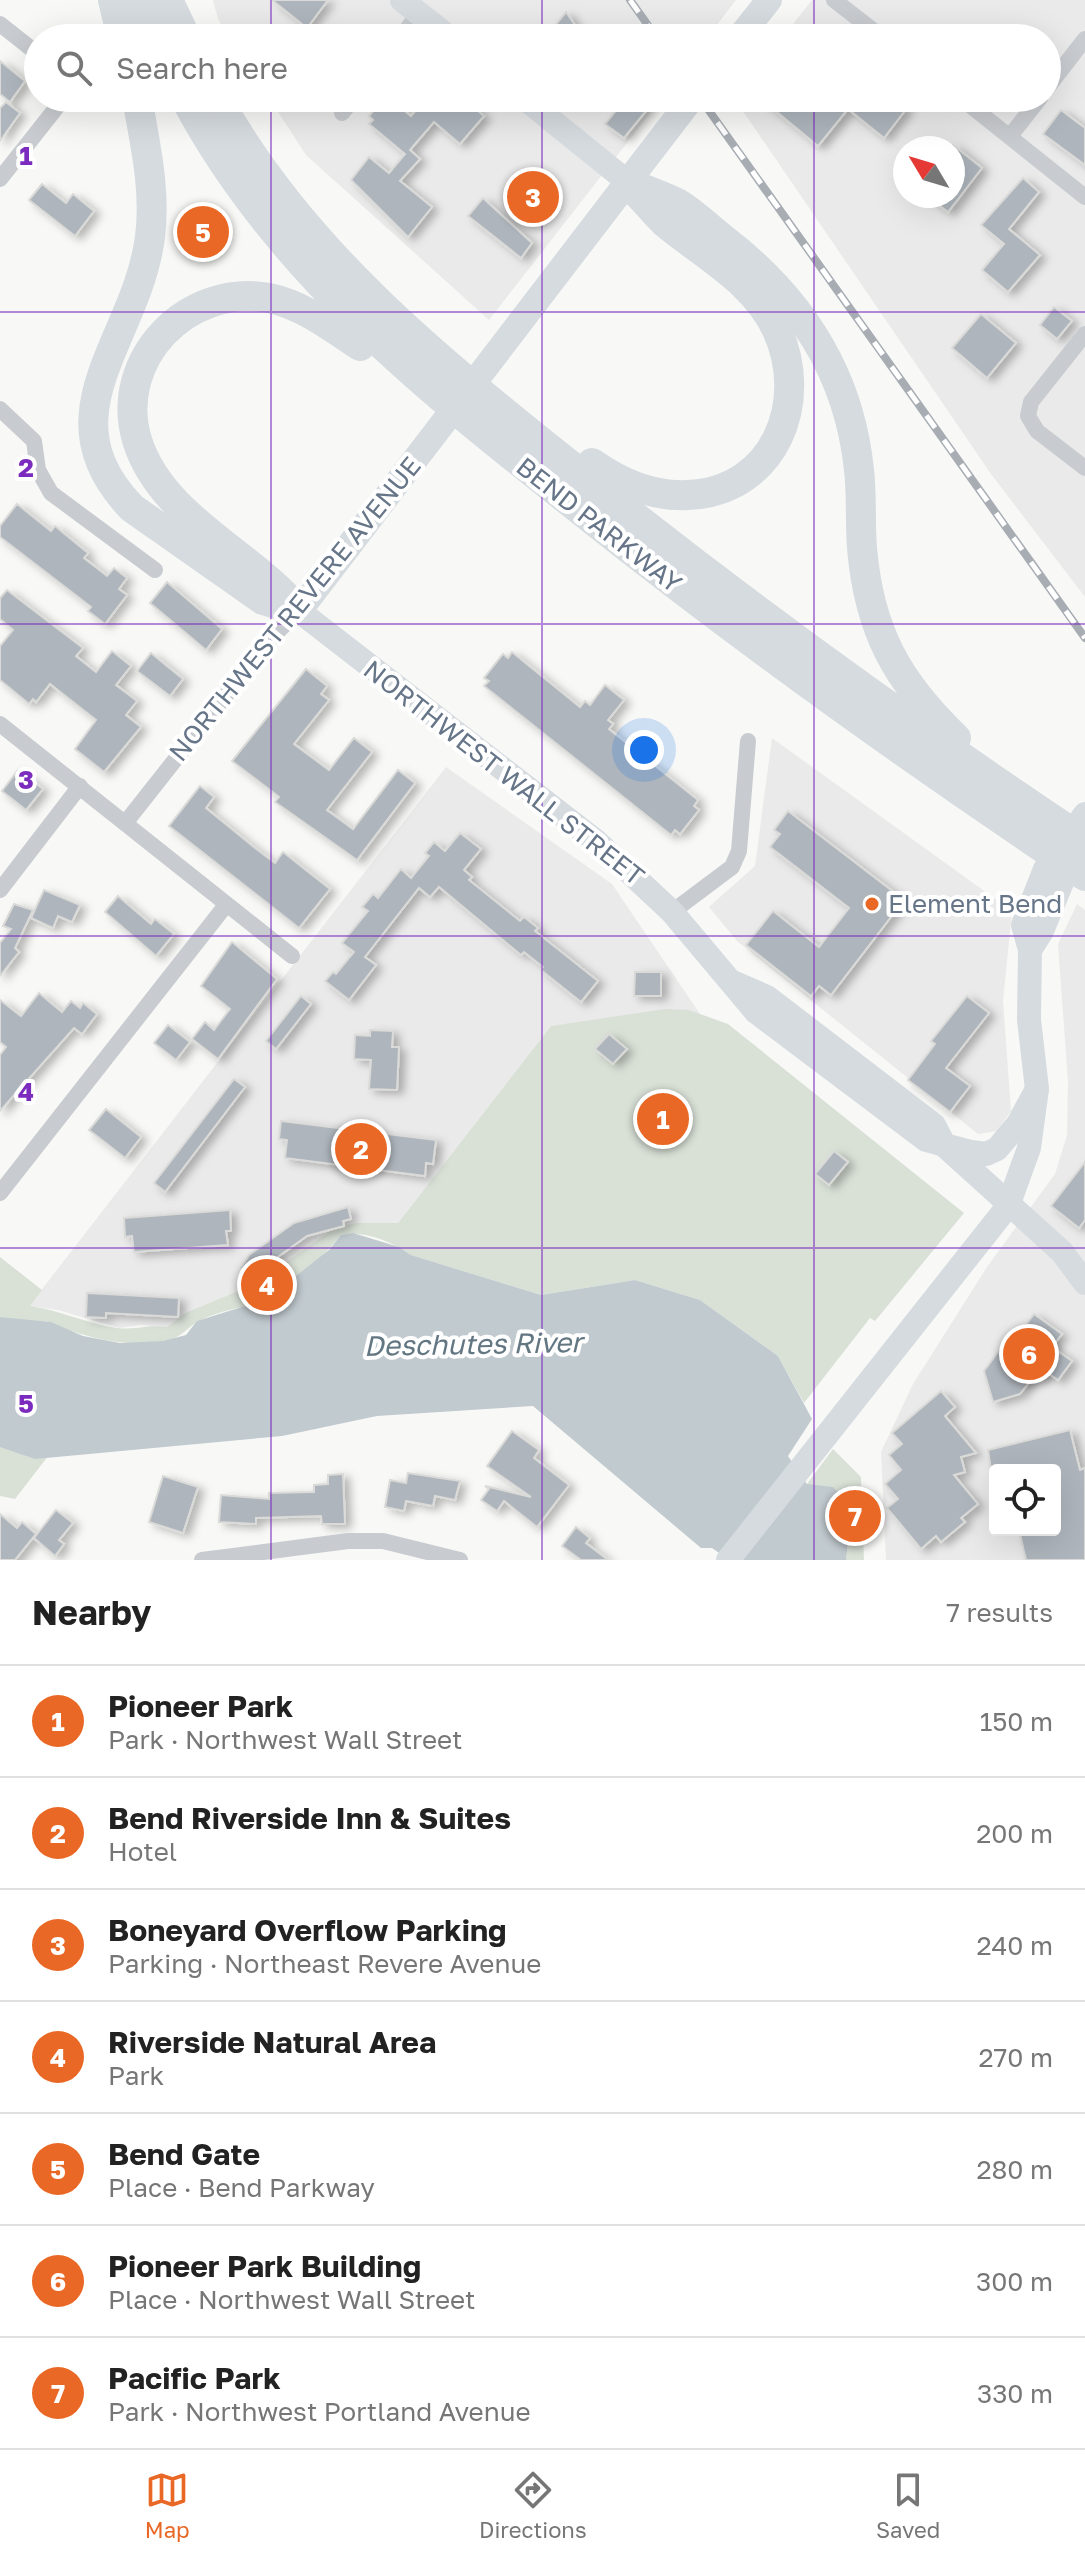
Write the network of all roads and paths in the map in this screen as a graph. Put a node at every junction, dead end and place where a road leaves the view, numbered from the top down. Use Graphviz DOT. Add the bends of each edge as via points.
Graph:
graph roads {
  1 [pos="113,0"];
  2 [pos="137,0"];
  3 [pos="168,0"];
  4 [pos="769,0"];
  5 [pos="834,0"];
  6 [pos="410,6"];
  7 [pos="0,24"];
  8 [pos="119,24"];
  9 [pos="148,24"];
  10 [pos="179,24"];
  11 [pos="432,24"];
  12 [pos="750,24"];
  13 [pos="865,24"];
  14 [pos="24,43"];
  15 [pos="1083,47"];
  16 [pos="1061,72"];
  17 [pos="53,112"];
  18 [pos="140,112"];
  19 [pos="193,112"];
  20 [pos="226,112"];
  21 [pos="541,112"];
  22 [pos="682,112"];
  23 [pos="979,112"];
  24 [pos="1029,112"];
  25 [pos="1010,136"];
  26 [pos="0,179"];
  27 [pos="629,183"];
  28 [pos="1085,197"];
  29 [pos="1085,334"];
  30 [pos="425,372"];
  31 [pos="0,409"];
  32 [pos="504,425"];
  33 [pos="1085,468"];
  34 [pos="155,570"];
  35 [pos="299,611"];
  36 [pos="0,724"];
  37 [pos="748,741"];
  38 [pos="80,786"];
  39 [pos="1008,790"];
  40 [pos="1085,814"];
  41 [pos="126,822"];
  42 [pos="1067,847"];
  43 [pos="0,890"];
  44 [pos="226,905"];
  45 [pos="672,912"];
  46 [pos="292,956"];
  47 [pos="730,981"];
  48 [pos="773,1024"];
  49 [pos="831,1047"];
  50 [pos="1037,1089"];
  51 [pos="945,1146"];
  52 [pos="0,1193"];
  53 [pos="1008,1206"];
  54 [pos="1085,1283"];
  55 [pos="202,1560"];
  56 [pos="459,1560"];
  57 [pos="728,1560"];
  1 -- 8 [label="highway"];
  2 -- 9 [label="highway"];
  3 -- 10 [label="highway"];
  4 -- 12 [label="main road"];
  5 -- 13 [label="street"];
  6 -- 11 [label="main road"];
  7 -- 14 [label="street"];
  15 -- 16 [label="street"];
  17 -- 26 [label="street"];
  18 -- 35 [label="highway" via="150,170 150,236 139,292 94,401 98,463 132,508 263,600"];
  19 -- 30 [label="highway, BEND PARKWAY" via="267,225 343,310"];
  20 -- 30 [label="highway, BEND PARKWAY" via="256,160 368,294"];
  21 -- 27 [label="main road"];
  22 -- 27 [label="main road, NORTHWEST REVERE AVENUE"];
  23 -- 25 [label="street"];
  24 -- 25 [label="street"];
  25 -- 28 [label="street"];
  27 -- 32 [label="highway" via="663,221 756,298 776,327 788,357 792,392 786,423 768,454 745,475 719,489 688,495 654,493 626,483 564,445"];
  27 -- 35 [label="main road, NORTHWEST REVERE AVENUE"];
  27 -- 39 [label="highway" via="679,204 759,266 814,332 850,414 867,590 878,630 912,692"];
  29 -- 33 [label="street" via="1031,402 1028,416 1037,431"];
  30 -- 32 [label="highway, BEND PARKWAY"];
  30 -- 35 [label="highway" via="306,312 259,297 203,304 164,330 147,354 132,409 137,440 152,472 201,526 277,584"];
  31 -- 34 [label="street" via="34,441 38,470 51,493"];
  32 -- 39 [label="highway, BEND PARKWAY" via="831,667"];
  32 -- 42 [label="highway, BEND PARKWAY" via="807,686"];
  35 -- 41 [label="street, NORTHWEST REVERE AVENUE" via="272,637"];
  35 -- 45 [label="main road, NORTHWEST WALL STREET" via="596,841"];
  36 -- 38 [label="street"];
  37 -- 45 [label="street" via="739,851 732,867"];
  38 -- 41 [label="street"];
  38 -- 43 [label="street"];
  39 -- 42 [label="highway, BEND PARKWAY"];
  40 -- 42 [label="main road"];
  41 -- 44 [label="street"];
  42 -- 50 [label="main road" via="1058,889 1030,950 1029,1020"];
  44 -- 46 [label="street"];
  44 -- 52 [label="street"];
  45 -- 47 [label="main road, NORTHWEST WALL STREET"];
  47 -- 48 [label="main road, NORTHWEST WALL STREET"];
  47 -- 49 [label="main road, NORTHWEST WALL STREET" via="767,997"];
  48 -- 49 [label="main road" via="821,1050"];
  48 -- 51 [label="main road, NORTHWEST WALL STREET" via="903,1125"];
  49 -- 51 [label="main road, NORTHWEST WALL STREET" via="934,1125"];
  50 -- 51 [label="main road" via="997,1149 986,1154"];
  50 -- 53 [label="main road" via="1029,1148"];
  51 -- 53 [label="main road, NORTHWEST WALL STREET"];
  53 -- 54 [label="main road, NORTHWEST WALL STREET" via="1062,1252"];
  53 -- 57 [label="main road"];
  55 -- 56 [label="street" via="383,1541"];
}
